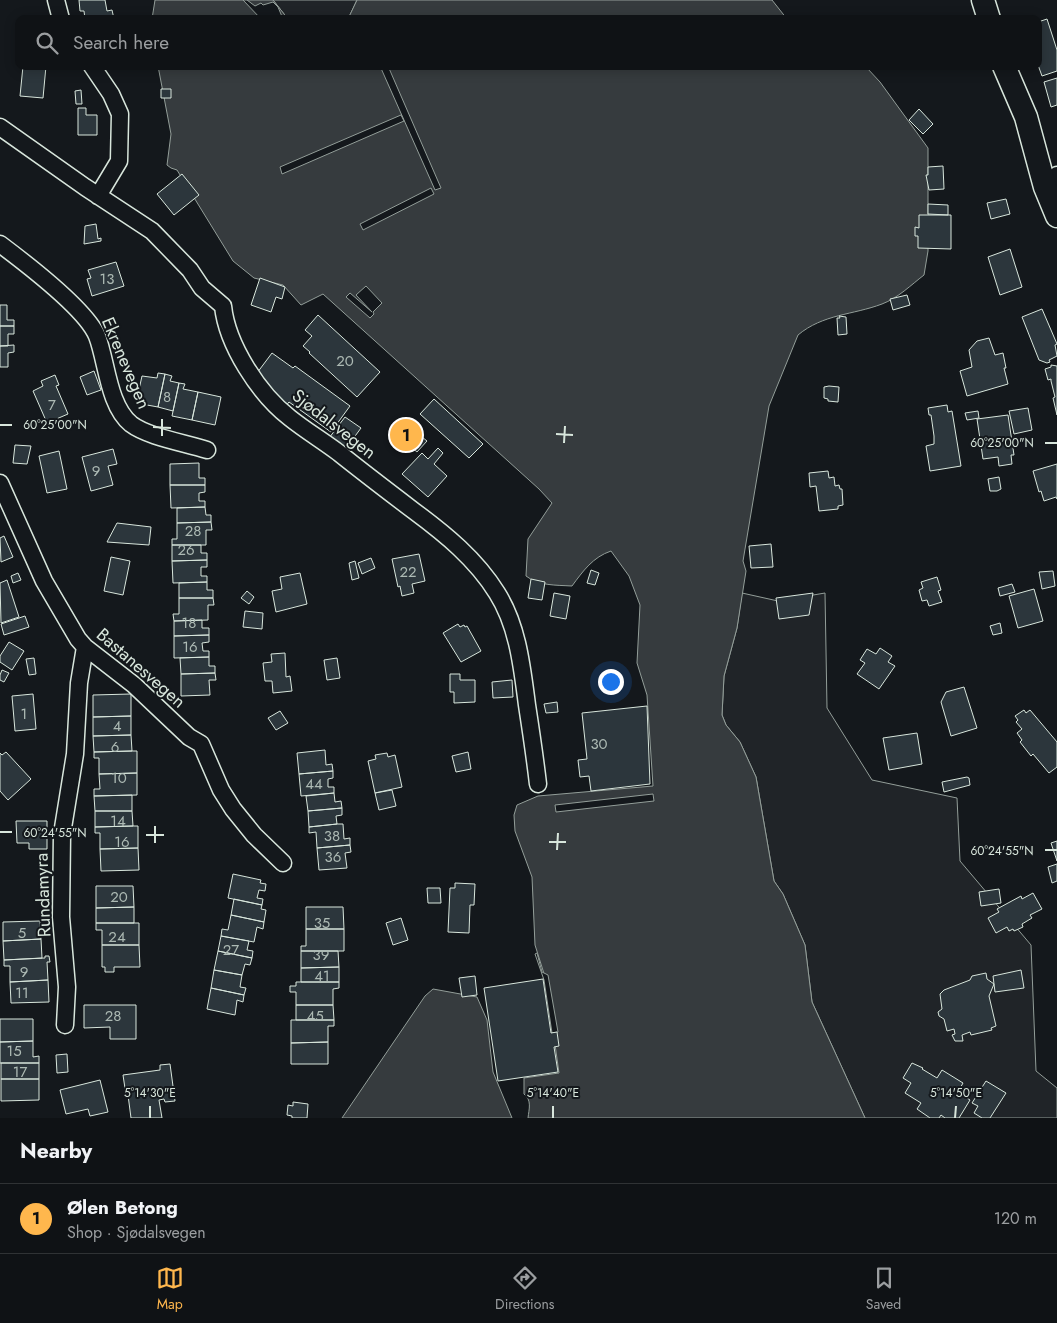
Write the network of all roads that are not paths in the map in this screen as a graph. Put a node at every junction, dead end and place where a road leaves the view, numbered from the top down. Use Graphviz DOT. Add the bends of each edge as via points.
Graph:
graph roads {
  1 [pos="56,0"];
  2 [pos="983,0"];
  3 [pos="61,15"];
  4 [pos="988,15"];
  5 [pos="95,70"];
  6 [pos="1006,70"];
  7 [pos="0,127"];
  8 [pos="1057,175"];
  9 [pos="98,196"];
  10 [pos="1053,207"];
  11 [pos="0,244"];
  12 [pos="207,450"];
  13 [pos="0,483"];
  14 [pos="85,647"];
  15 [pos="538,784"];
  16 [pos="283,863"];
  17 [pos="65,1025"];
  1 -- 3 [label="street"];
  2 -- 4 [label="main road"];
  5 -- 9 [label="street" via="120,114 119,161"];
  6 -- 10 [label="main road" via="1026,117"];
  7 -- 9 [label="street, Sjødalsvegen"];
  8 -- 10 [label="street"];
  9 -- 15 [label="street, Sjødalsvegen" via="152,232 190,270 202,288 223,306 230,332 246,366 282,411 441,531 487,578 498,594 518,645"];
  11 -- 12 [label="street, Ekrenevegen" via="86,319 96,336 116,402 130,423 141,431"];
  13 -- 14 [label="street, Bastanesvegen" via="44,580"];
  14 -- 16 [label="street, Bastanesvegen" via="134,685 200,744 233,809"];
  14 -- 17 [label="street, Rundamyra" via="79,683 76,754 62,834 61,917 67,987"];
}
